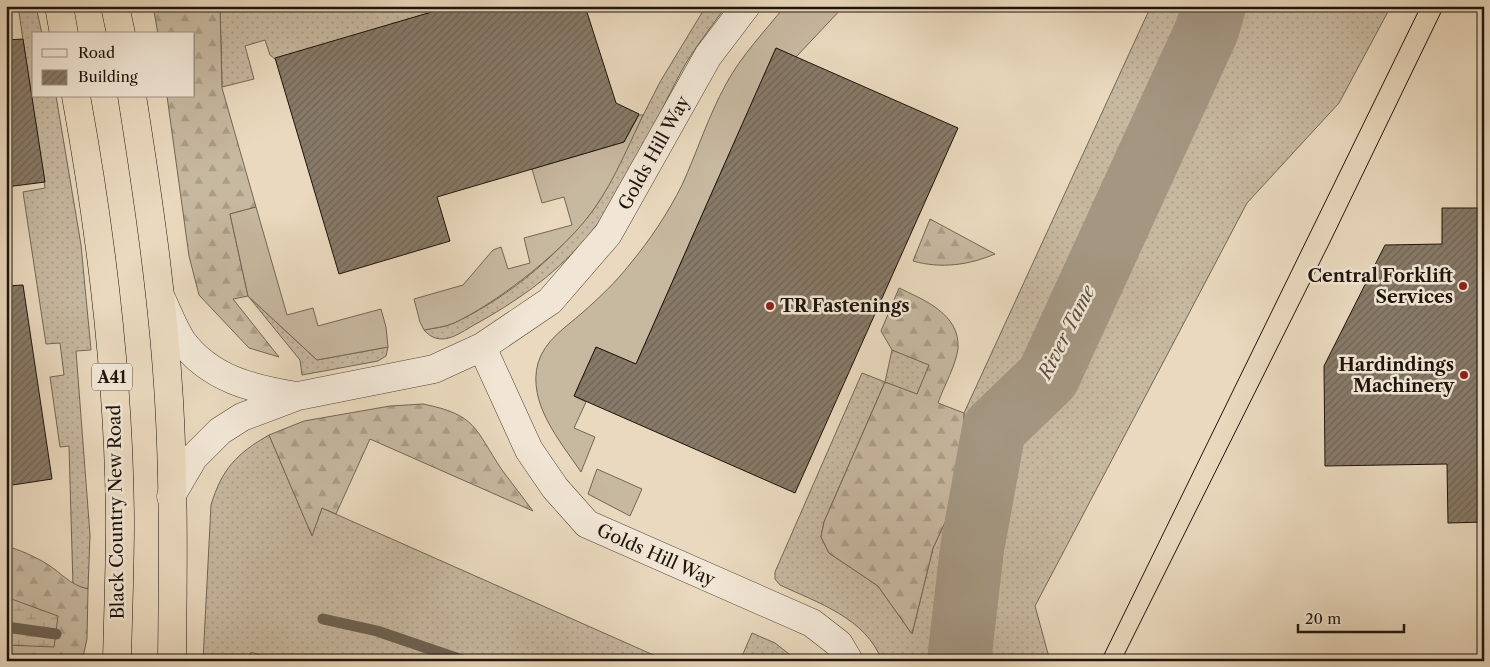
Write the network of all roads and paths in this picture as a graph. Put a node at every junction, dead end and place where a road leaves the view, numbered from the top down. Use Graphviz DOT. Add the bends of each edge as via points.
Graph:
graph roads {
  1 [pos="59,6"];
  2 [pos="115,6"];
  3 [pos="746,6"];
  4 [pos="64,32"];
  5 [pos="121,32"];
  6 [pos="76,98"];
  7 [pos="132,98"];
  8 [pos="159,293"];
  9 [pos="482,347"];
  10 [pos="298,396"];
  11 [pos="171,496"];
  12 [pos="117,660"];
  13 [pos="172,661"];
  14 [pos="849,661"];
  1 -- 4 [label="highway"];
  2 -- 5 [label="highway"];
  3 -- 9 [label="street, Golds Hill Way" via="708,56 608,234 550,300"];
  6 -- 12 [label="highway, Black Country New Road / A41" via="102,266 115,415 120,520"];
  7 -- 8 [label="highway"];
  8 -- 10 [label="street, Golds Hill Way" via="181,340 196,358 221,375 254,389"];
  8 -- 11 [label="highway" via="169,401"];
  9 -- 10 [label="street, Golds Hill Way" via="434,368"];
  9 -- 14 [label="street, Golds Hill Way" via="529,450 587,524 812,623 839,644"];
  10 -- 11 [label="street, Golds Hill Way" via="242,417 220,431 194,457"];
  11 -- 13 [label="highway"];
}
